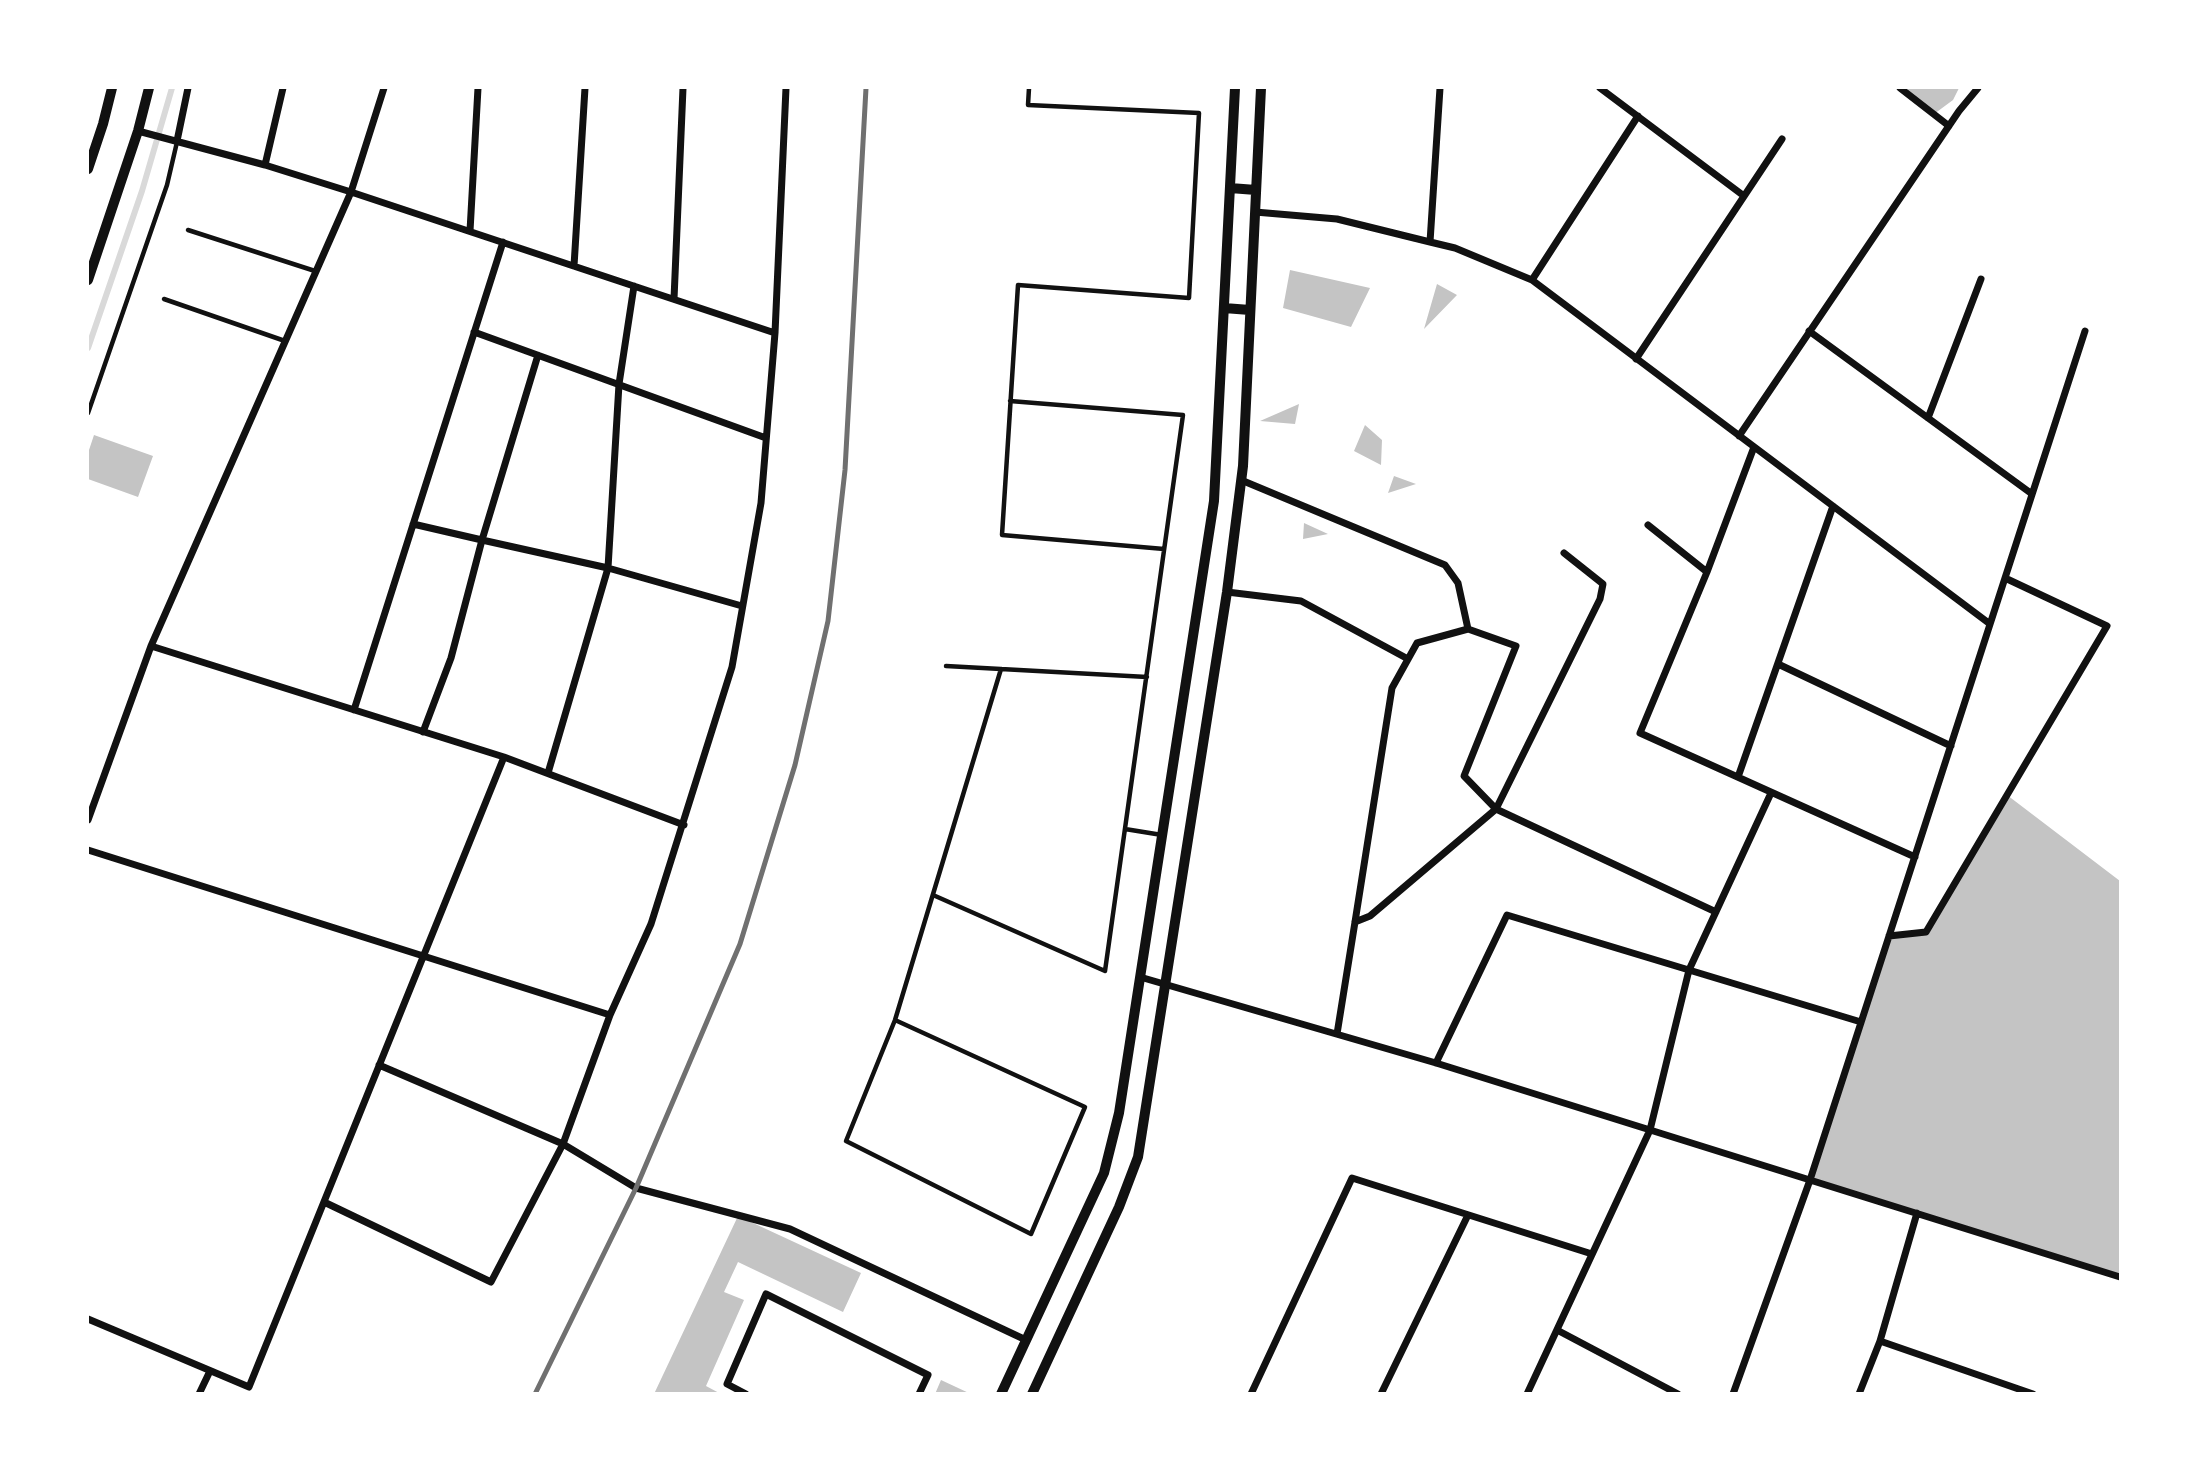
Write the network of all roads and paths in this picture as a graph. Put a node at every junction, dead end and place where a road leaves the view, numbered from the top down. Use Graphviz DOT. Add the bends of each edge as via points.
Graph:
graph roads {
  1 [pos="112,88"];
  2 [pos="149,88"];
  3 [pos="188,88"];
  4 [pos="283,88"];
  5 [pos="384,88"];
  6 [pos="478,88"];
  7 [pos="585,88"];
  8 [pos="683,88"];
  9 [pos="786,88"];
  10 [pos="1029,88"];
  11 [pos="1235,88"];
  12 [pos="1261,88"];
  13 [pos="1440,88"];
  14 [pos="1600,88"];
  15 [pos="1900,88"];
  16 [pos="1978,88"];
  17 [pos="1638,116"];
  18 [pos="1949,126"];
  19 [pos="138,131"];
  20 [pos="1782,139"];
  21 [pos="177,141"];
  22 [pos="265,165"];
  23 [pos="88,169"];
  24 [pos="1230,188"];
  25 [pos="1256,190"];
  26 [pos="351,192"];
  27 [pos="1744,197"];
  28 [pos="1255,212"];
  29 [pos="188,230"];
  30 [pos="470,231"];
  31 [pos="503,242"];
  32 [pos="1430,242"];
  33 [pos="574,266"];
  34 [pos="315,271"];
  35 [pos="1980,279"];
  36 [pos="88,280"];
  37 [pos="1532,281"];
  38 [pos="634,286"];
  39 [pos="164,299"];
  40 [pos="674,299"];
  41 [pos="1224,307"];
  42 [pos="1250,310"];
  43 [pos="1809,331"];
  44 [pos="2085,331"];
  45 [pos="474,332"];
  46 [pos="775,333"];
  47 [pos="285,341"];
  48 [pos="538,355"];
  49 [pos="1636,359"];
  50 [pos="619,384"];
  51 [pos="1010,401"];
  52 [pos="88,413"];
  53 [pos="1928,418"];
  54 [pos="1738,436"];
  55 [pos="766,438"];
  56 [pos="1754,447"];
  57 [pos="1241,480"];
  58 [pos="2032,494"];
  59 [pos="1833,506"];
  60 [pos="413,524"];
  61 [pos="1648,524"];
  62 [pos="482,540"];
  63 [pos="1164,549"];
  64 [pos="1564,553"];
  65 [pos="608,568"];
  66 [pos="1707,572"];
  67 [pos="2005,578"];
  68 [pos="1227,592"];
  69 [pos="742,607"];
  70 [pos="1990,624"];
  71 [pos="1468,629"];
  72 [pos="151,646"];
  73 [pos="1408,659"];
  74 [pos="1778,664"];
  75 [pos="946,666"];
  76 [pos="1001,669"];
  77 [pos="1147,677"];
  78 [pos="354,710"];
  79 [pos="423,732"];
  80 [pos="1951,746"];
  81 [pos="504,757"];
  82 [pos="548,773"];
  83 [pos="1738,777"];
  84 [pos="1771,793"];
  85 [pos="1496,809"];
  86 [pos="88,820"];
  87 [pos="684,825"];
  88 [pos="1125,829"];
  89 [pos="1163,835"];
  90 [pos="88,850"];
  91 [pos="1915,857"];
  92 [pos="933,895"];
  93 [pos="1716,912"];
  94 [pos="1354,922"];
  95 [pos="1889,936"];
  96 [pos="424,955"];
  97 [pos="1689,970"];
  98 [pos="1140,977"];
  99 [pos="1166,984"];
  100 [pos="610,1015"];
  101 [pos="895,1020"];
  102 [pos="1861,1022"];
  103 [pos="1337,1034"];
  104 [pos="1436,1063"];
  105 [pos="379,1065"];
  106 [pos="1650,1130"];
  107 [pos="563,1144"];
  108 [pos="1810,1180"];
  109 [pos="324,1202"];
  110 [pos="1917,1213"];
  111 [pos="1468,1215"];
  112 [pos="1592,1254"];
  113 [pos="2120,1277"];
  114 [pos="88,1319"];
  115 [pos="1557,1330"];
  116 [pos="1026,1340"];
  117 [pos="1880,1341"];
  118 [pos="210,1371"];
  119 [pos="199,1394"];
  120 [pos="746,1394"];
  121 [pos="919,1394"];
  122 [pos="1001,1394"];
  123 [pos="1032,1394"];
  124 [pos="1251,1394"];
  125 [pos="1381,1394"];
  126 [pos="1527,1394"];
  127 [pos="1678,1394"];
  128 [pos="1733,1394"];
  129 [pos="1859,1394"];
  130 [pos="2033,1394"];
  1 -- 23 [label="street"];
  2 -- 19 [label="street"];
  3 -- 21 [label="street"];
  4 -- 22 [label="street"];
  5 -- 26 [label="street"];
  6 -- 30 [label="street"];
  7 -- 33 [label="street"];
  8 -- 40 [label="street"];
  9 -- 46 [label="street"];
  10 -- 51 [label="lane" via="1028,105 1199,113 1189,298 1018,285"];
  11 -- 24 [label="street"];
  12 -- 25 [label="street"];
  13 -- 32 [label="street"];
  14 -- 17 [label="street"];
  15 -- 18 [label="street"];
  16 -- 18 [label="street"];
  17 -- 27 [label="street"];
  17 -- 37 [label="street"];
  18 -- 43 [label="street"];
  19 -- 21 [label="street"];
  19 -- 36 [label="street"];
  20 -- 27 [label="street"];
  21 -- 22 [label="street"];
  21 -- 52 [label="lane" via="167,185"];
  22 -- 26 [label="street"];
  24 -- 25 [label="street"];
  24 -- 41 [label="street"];
  25 -- 28 [label="street"];
  26 -- 30 [label="street"];
  26 -- 34 [label="street"];
  27 -- 49 [label="street"];
  28 -- 32 [label="street" via="1337,219"];
  28 -- 42 [label="street"];
  29 -- 34 [label="lane"];
  30 -- 31 [label="street"];
  31 -- 33 [label="street"];
  31 -- 45 [label="street"];
  32 -- 37 [label="street"];
  33 -- 38 [label="street"];
  34 -- 47 [label="street"];
  35 -- 53 [label="street"];
  37 -- 49 [label="street"];
  38 -- 40 [label="street"];
  38 -- 50 [label="street"];
  39 -- 47 [label="lane"];
  40 -- 46 [label="street"];
  41 -- 42 [label="street"];
  41 -- 89 [label="street" via="1214,501"];
  42 -- 57 [label="street"];
  43 -- 53 [label="street"];
  43 -- 54 [label="street"];
  44 -- 58 [label="street"];
  45 -- 48 [label="street"];
  45 -- 60 [label="street"];
  46 -- 55 [label="street"];
  47 -- 72 [label="street"];
  48 -- 50 [label="street"];
  48 -- 62 [label="street"];
  49 -- 54 [label="street"];
  50 -- 55 [label="street"];
  50 -- 65 [label="street"];
  51 -- 63 [label="lane" via="1002,535"];
  51 -- 63 [label="lane" via="1183,415"];
  53 -- 58 [label="street"];
  54 -- 56 [label="street"];
  55 -- 69 [label="street" via="761,503"];
  56 -- 59 [label="street"];
  56 -- 66 [label="street"];
  57 -- 68 [label="street"];
  57 -- 71 [label="street" via="1445,565 1458,583"];
  58 -- 67 [label="street"];
  59 -- 70 [label="street"];
  59 -- 74 [label="street"];
  60 -- 62 [label="street"];
  60 -- 78 [label="street"];
  61 -- 66 [label="street"];
  62 -- 65 [label="street"];
  62 -- 79 [label="street" via="451,658"];
  63 -- 77 [label="lane"];
  64 -- 85 [label="street" via="1603,584 1600,600"];
  65 -- 69 [label="street"];
  65 -- 82 [label="street"];
  66 -- 83 [label="street" via="1640,733"];
  67 -- 70 [label="street"];
  67 -- 95 [label="street" via="2107,626 1926,932"];
  68 -- 73 [label="street" via="1301,601"];
  68 -- 99 [label="street"];
  69 -- 87 [label="street" via="732,667"];
  70 -- 80 [label="street"];
  71 -- 73 [label="street" via="1417,643"];
  71 -- 85 [label="street" via="1516,646 1464,776"];
  72 -- 78 [label="street"];
  72 -- 86 [label="street"];
  73 -- 94 [label="street" via="1392,688"];
  74 -- 80 [label="street"];
  74 -- 83 [label="street"];
  75 -- 76 [label="lane"];
  76 -- 77 [label="lane"];
  76 -- 92 [label="lane"];
  77 -- 88 [label="lane"];
  78 -- 79 [label="street"];
  79 -- 81 [label="street"];
  80 -- 91 [label="street"];
  81 -- 82 [label="street"];
  81 -- 96 [label="street"];
  82 -- 87 [label="street"];
  83 -- 84 [label="street"];
  84 -- 91 [label="street"];
  84 -- 93 [label="street"];
  85 -- 93 [label="street"];
  85 -- 94 [label="street" via="1370,916"];
  87 -- 100 [label="street" via="652,924"];
  88 -- 89 [label="lane"];
  88 -- 92 [label="lane" via="1105,971"];
  89 -- 98 [label="street"];
  90 -- 96 [label="street"];
  91 -- 95 [label="street"];
  92 -- 101 [label="lane"];
  93 -- 97 [label="street"];
  94 -- 103 [label="street"];
  95 -- 102 [label="street"];
  96 -- 100 [label="street"];
  96 -- 105 [label="street"];
  97 -- 102 [label="street"];
  97 -- 104 [label="street" via="1507,915"];
  97 -- 106 [label="street"];
  98 -- 99 [label="street"];
  98 -- 116 [label="street" via="1119,1113 1104,1173"];
  99 -- 103 [label="street"];
  99 -- 123 [label="street" via="1138,1157"];
  100 -- 107 [label="street"];
  101 -- 101 [label="lane" via="846,1141 1031,1234 1084,1107"];
  102 -- 108 [label="street"];
  103 -- 104 [label="street"];
  104 -- 106 [label="street"];
  105 -- 107 [label="street"];
  105 -- 109 [label="street"];
  106 -- 108 [label="street"];
  106 -- 112 [label="street"];
  107 -- 109 [label="street" via="491,1282"];
  107 -- 116 [label="street" via="636,1188 790,1229"];
  108 -- 110 [label="street"];
  108 -- 128 [label="street"];
  109 -- 118 [label="street" via="249,1387"];
  110 -- 113 [label="street"];
  110 -- 117 [label="street"];
  111 -- 112 [label="street"];
  111 -- 124 [label="street" via="1352,1178"];
  111 -- 125 [label="street"];
  112 -- 115 [label="street"];
  114 -- 118 [label="street"];
  115 -- 126 [label="street"];
  115 -- 127 [label="street"];
  116 -- 122 [label="street"];
  117 -- 129 [label="street"];
  117 -- 130 [label="street"];
  118 -- 119 [label="street"];
  120 -- 121 [label="street" via="727,1384 766,1294 928,1376"];
}
